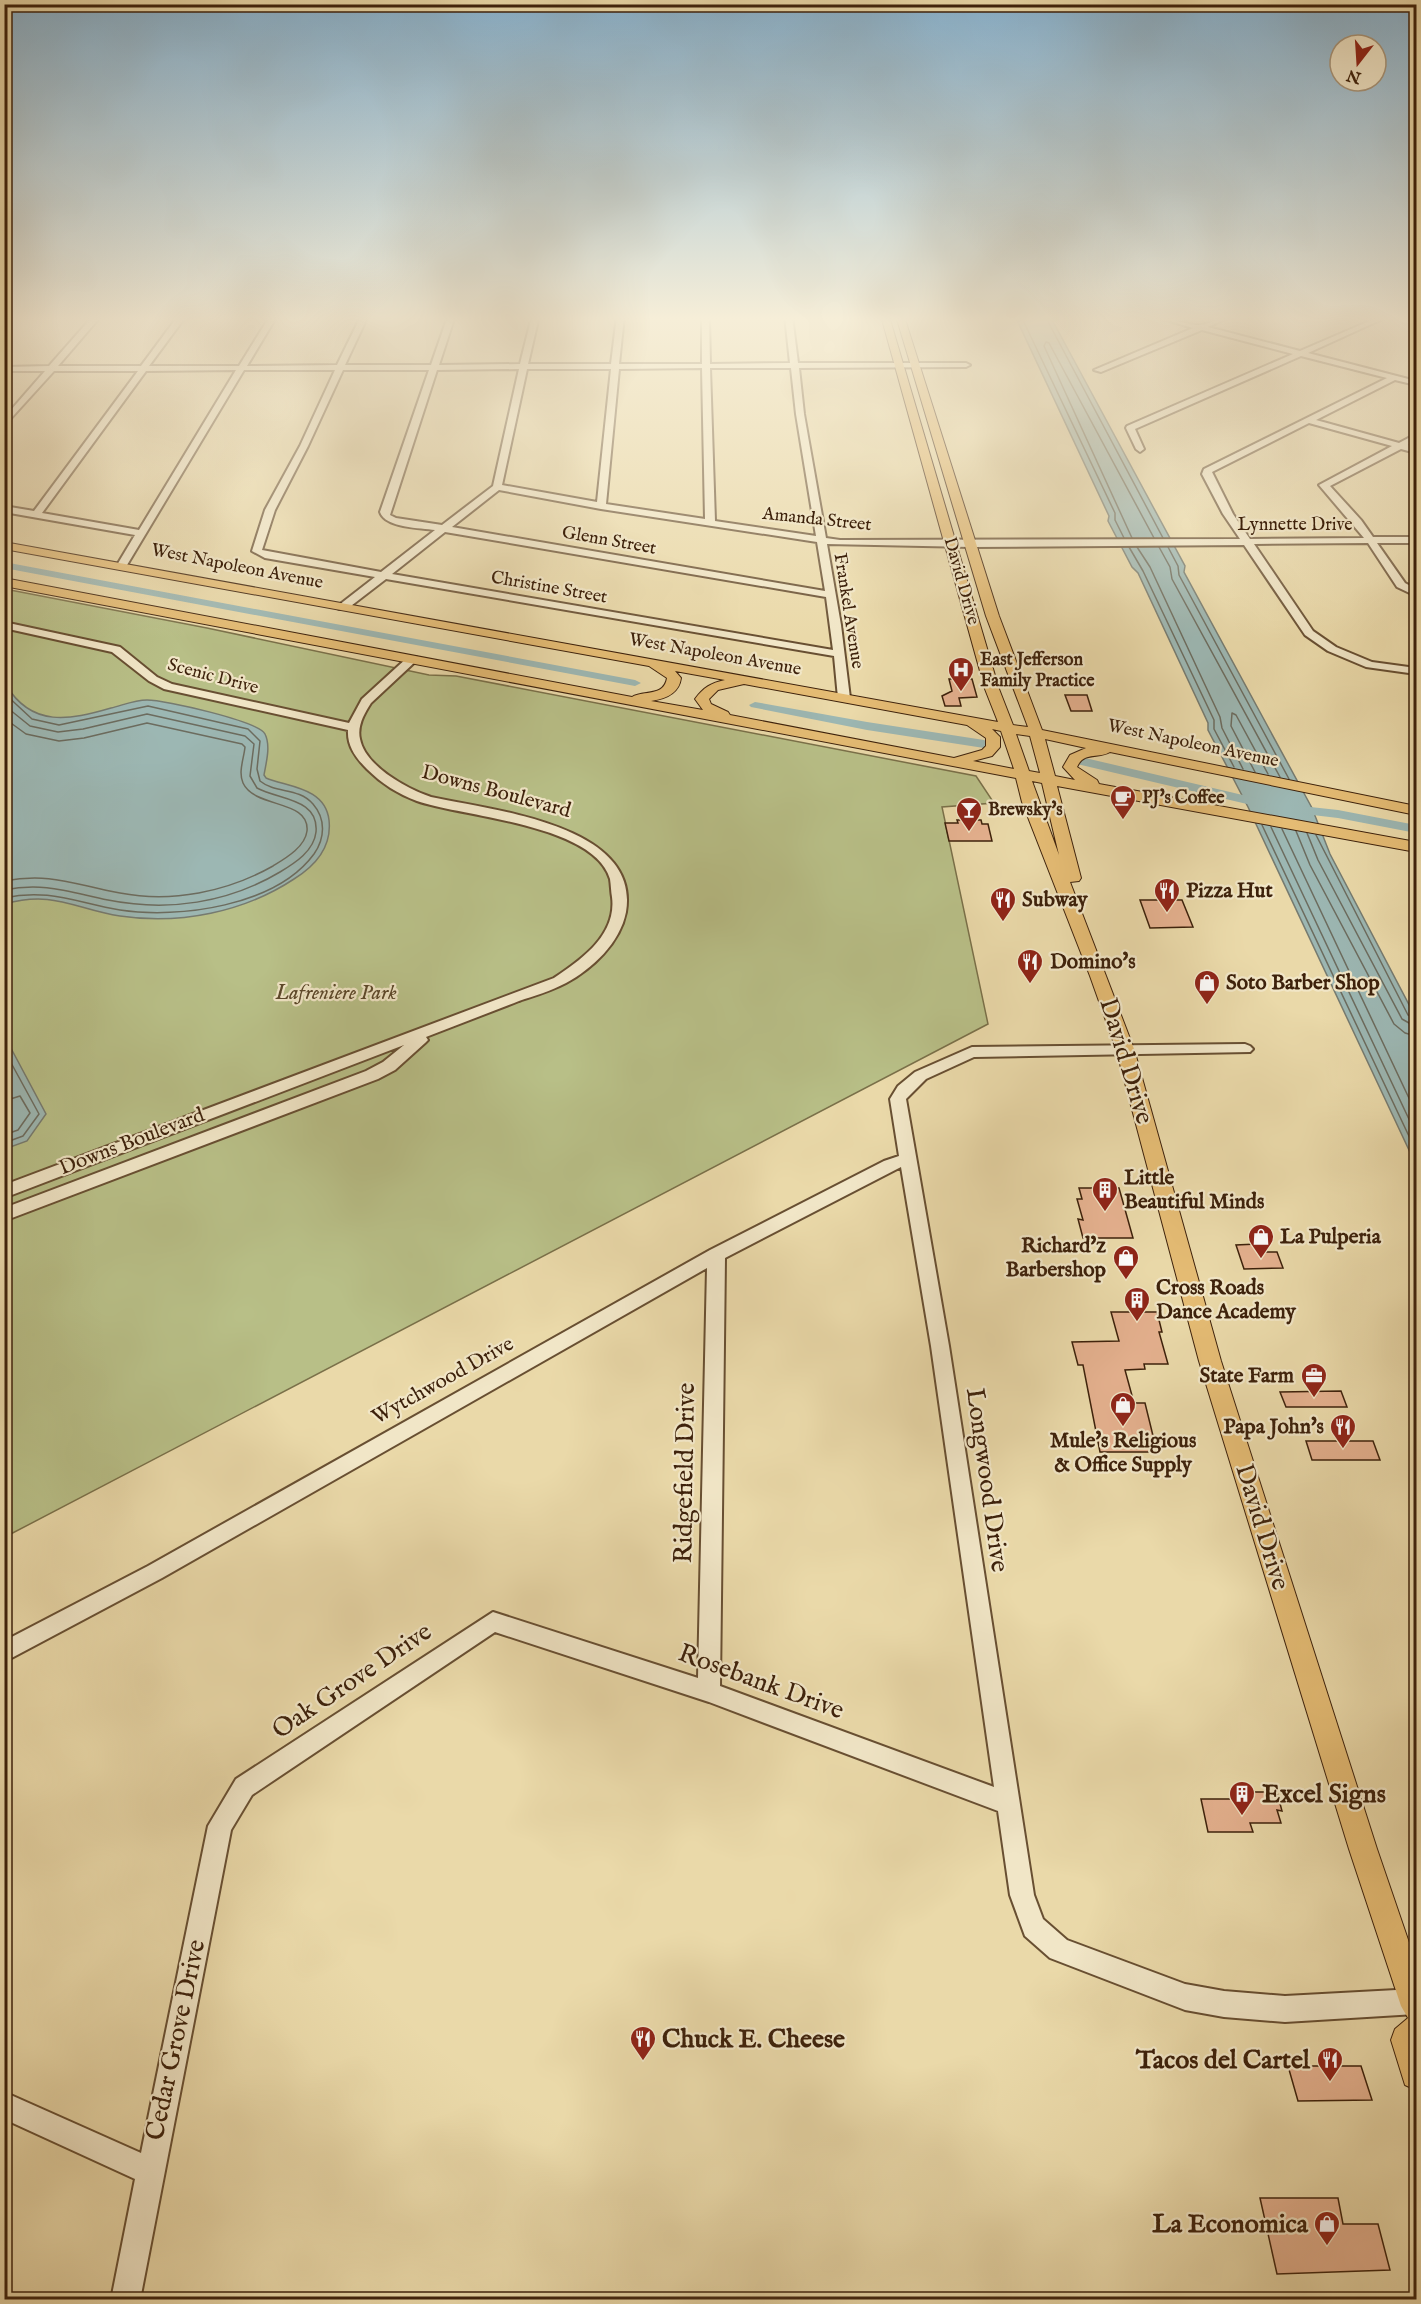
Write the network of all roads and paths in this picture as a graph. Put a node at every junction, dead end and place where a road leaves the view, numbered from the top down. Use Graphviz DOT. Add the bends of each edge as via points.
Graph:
graph roads {
  1 [pos="103,424"];
  2 [pos="207,424"];
  3 [pos="314,424"];
  4 [pos="414,424"];
  5 [pos="511,424"];
  6 [pos="609,424"];
  7 [pos="709,424"];
  8 [pos="802,424"];
  9 [pos="916,424"];
  10 [pos="933,424"];
  11 [pos="1140,424"];
  12 [pos="1300,424"];
  13 [pos="1320,424"];
  14 [pos="1416,437"];
  15 [pos="922,444"];
  16 [pos="940,444"];
  17 [pos="1400,446"];
  18 [pos="1140,449"];
  19 [pos="1416,450"];
  20 [pos="497,487"];
  21 [pos="601,506"];
  22 [pos="4,510"];
  23 [pos="36,515"];
  24 [pos="710,523"];
  25 [pos="442,529"];
  26 [pos="141,533"];
  27 [pos="1416,540"];
  28 [pos="821,541"];
  29 [pos="1372,541"];
  30 [pos="1248,542"];
  31 [pos="950,543"];
  32 [pos="1174,543"];
  33 [pos="971,544"];
  34 [pos="4,546"];
  35 [pos="122,565"];
  36 [pos="383,576"];
  37 [pos="4,582"];
  38 [pos="1416,593"];
  39 [pos="830,595"];
  40 [pos="343,607"];
  41 [pos="4,625"];
  42 [pos="839,654"];
  43 [pos="412,659"];
  44 [pos="644,662"];
  45 [pos="1416,671"];
  46 [pos="758,682"];
  47 [pos="614,698"];
  48 [pos="844,698"];
  49 [pos="956,719"];
  50 [pos="736,720"];
  51 [pos="352,727"];
  52 [pos="1008,728"];
  53 [pos="1036,733"];
  54 [pos="1143,753"];
  55 [pos="948,761"];
  56 [pos="1022,775"];
  57 [pos="1048,778"];
  58 [pos="1108,789"];
  59 [pos="1416,810"];
  60 [pos="1416,847"];
  61 [pos="1099,976"];
  62 [pos="433,1030"];
  63 [pos="1125,1049"];
  64 [pos="1245,1049"];
  65 [pos="909,1159"];
  66 [pos="4,1192"];
  67 [pos="4,1215"];
  68 [pos="716,1255"];
  69 [pos="493,1622"];
  70 [pos="4,1652"];
  71 [pos="709,1692"];
  72 [pos="244,1787"];
  73 [pos="1008,1803"];
  74 [pos="1416,2013"];
  75 [pos="1416,2074"];
  76 [pos="4,2105"];
  77 [pos="149,2171"];
  78 [pos="124,2300"];
  1 -- 23 [label="street"];
  2 -- 26 [label="street"];
  3 -- 36 [label="street, Christine Street" via="270,510 256,550 265,555"];
  4 -- 25 [label="street, Glenn Street" via="386,514 393,520"];
  5 -- 20 [label="street"];
  6 -- 21 [label="street"];
  7 -- 24 [label="street"];
  8 -- 28 [label="street, Frankel Avenue"];
  9 -- 15 [label="main road, David Drive"];
  10 -- 16 [label="main road, David Drive"];
  11 -- 18 [label="street" via="1130,428"];
  12 -- 30 [label="street" via="1208,471 1228,514"];
  13 -- 17 [label="street"];
  14 -- 17 [label="street"];
  15 -- 16 [label="main road"];
  15 -- 31 [label="main road, David Drive"];
  16 -- 33 [label="main road, David Drive"];
  17 -- 19 [label="street"];
  17 -- 29 [label="street" via="1324,486"];
  20 -- 21 [label="street, Amanda Street"];
  20 -- 25 [label="street"];
  21 -- 24 [label="street, Amanda Street"];
  22 -- 23 [label="street"];
  23 -- 26 [label="street"];
  24 -- 28 [label="street, Amanda Street"];
  25 -- 36 [label="street"];
  25 -- 39 [label="street, Glenn Street"];
  26 -- 35 [label="street"];
  27 -- 29 [label="street, Lynnette Drive"];
  28 -- 31 [label="street, Amanda Street"];
  28 -- 39 [label="street, Frankel Avenue"];
  29 -- 30 [label="street, Lynnette Drive"];
  29 -- 38 [label="street" via="1401,585"];
  30 -- 32 [label="street, Lynnette Drive"];
  30 -- 45 [label="street" via="1315,638 1370,665"];
  31 -- 33 [label="street, Amanda Street"];
  31 -- 52 [label="main road, David Drive" via="992,689"];
  32 -- 33 [label="street, Amanda Street"];
  33 -- 53 [label="main road, David Drive" via="1009,666"];
  34 -- 35 [label="main road, West Napoleon Avenue"];
  35 -- 40 [label="main road, West Napoleon Avenue"];
  36 -- 40 [label="street"];
  36 -- 42 [label="street, Christine Street"];
  37 -- 43 [label="main road"];
  39 -- 42 [label="street, Frankel Avenue"];
  40 -- 44 [label="main road, West Napoleon Avenue"];
  41 -- 51 [label="street, Scenic Drive" via="116,649 168,687"];
  42 -- 48 [label="street, Frankel Avenue"];
  43 -- 47 [label="main road"];
  43 -- 51 [label="street" via="366,701"];
  44 -- 46 [label="main road, West Napoleon Avenue"];
  44 -- 47 [label="main road" via="668,671 674,678 673,686 653,698"];
  46 -- 48 [label="main road, West Napoleon Avenue"];
  46 -- 50 [label="main road" via="722,684 702,699 714,712"];
  47 -- 50 [label="main road"];
  48 -- 49 [label="main road, West Napoleon Avenue"];
  49 -- 52 [label="main road, West Napoleon Avenue"];
  49 -- 55 [label="main road" via="984,729 993,737 993,747 972,758"];
  50 -- 55 [label="main road"];
  51 -- 62 [label="street, Downs Boulevard" via="358,751 395,786 427,799 568,834 600,857 618,885 619,916 597,953 579,969 560,981"];
  52 -- 53 [label="main road, West Napoleon Avenue"];
  52 -- 56 [label="main road, David Drive"];
  53 -- 54 [label="main road, West Napoleon Avenue"];
  53 -- 57 [label="main road, David Drive"];
  54 -- 58 [label="main road" via="1089,750 1077,755 1070,767 1077,775"];
  54 -- 59 [label="main road, West Napoleon Avenue"];
  55 -- 56 [label="main road"];
  56 -- 57 [label="main road"];
  56 -- 61 [label="main road, David Drive"];
  57 -- 58 [label="main road"];
  57 -- 61 [label="main road, David Drive"];
  58 -- 60 [label="main road"];
  61 -- 63 [label="main road, David Drive"];
  62 -- 66 [label="street, Downs Boulevard"];
  62 -- 67 [label="street, Downs Boulevard" via="372,1075"];
  63 -- 64 [label="street, Longwood Drive"];
  63 -- 65 [label="street, Longwood Drive" via="972,1052 930,1068 904,1089 898,1100"];
  63 -- 74 [label="main road, David Drive" via="1210,1361"];
  65 -- 68 [label="street, Wytchwood Drive" via="890,1165"];
  65 -- 73 [label="street, Longwood Drive"];
  68 -- 70 [label="street, Wytchwood Drive" via="155,1572"];
  68 -- 71 [label="street, Ridgefield Drive"];
  69 -- 71 [label="street, Rosebank Drive"];
  69 -- 72 [label="street, Oak Grove Drive"];
  71 -- 73 [label="street, Rosebank Drive"];
  72 -- 77 [label="street, Cedar Grove Drive" via="220,1826"];
  73 -- 74 [label="street, Longwood Drive" via="1022,1895 1034,1927 1056,1946 1185,1997 1224,2004"];
  74 -- 75 [label="main road" via="1406,2040"];
  76 -- 77 [label="street"];
  77 -- 78 [label="street, Cedar Grove Drive"];
}
